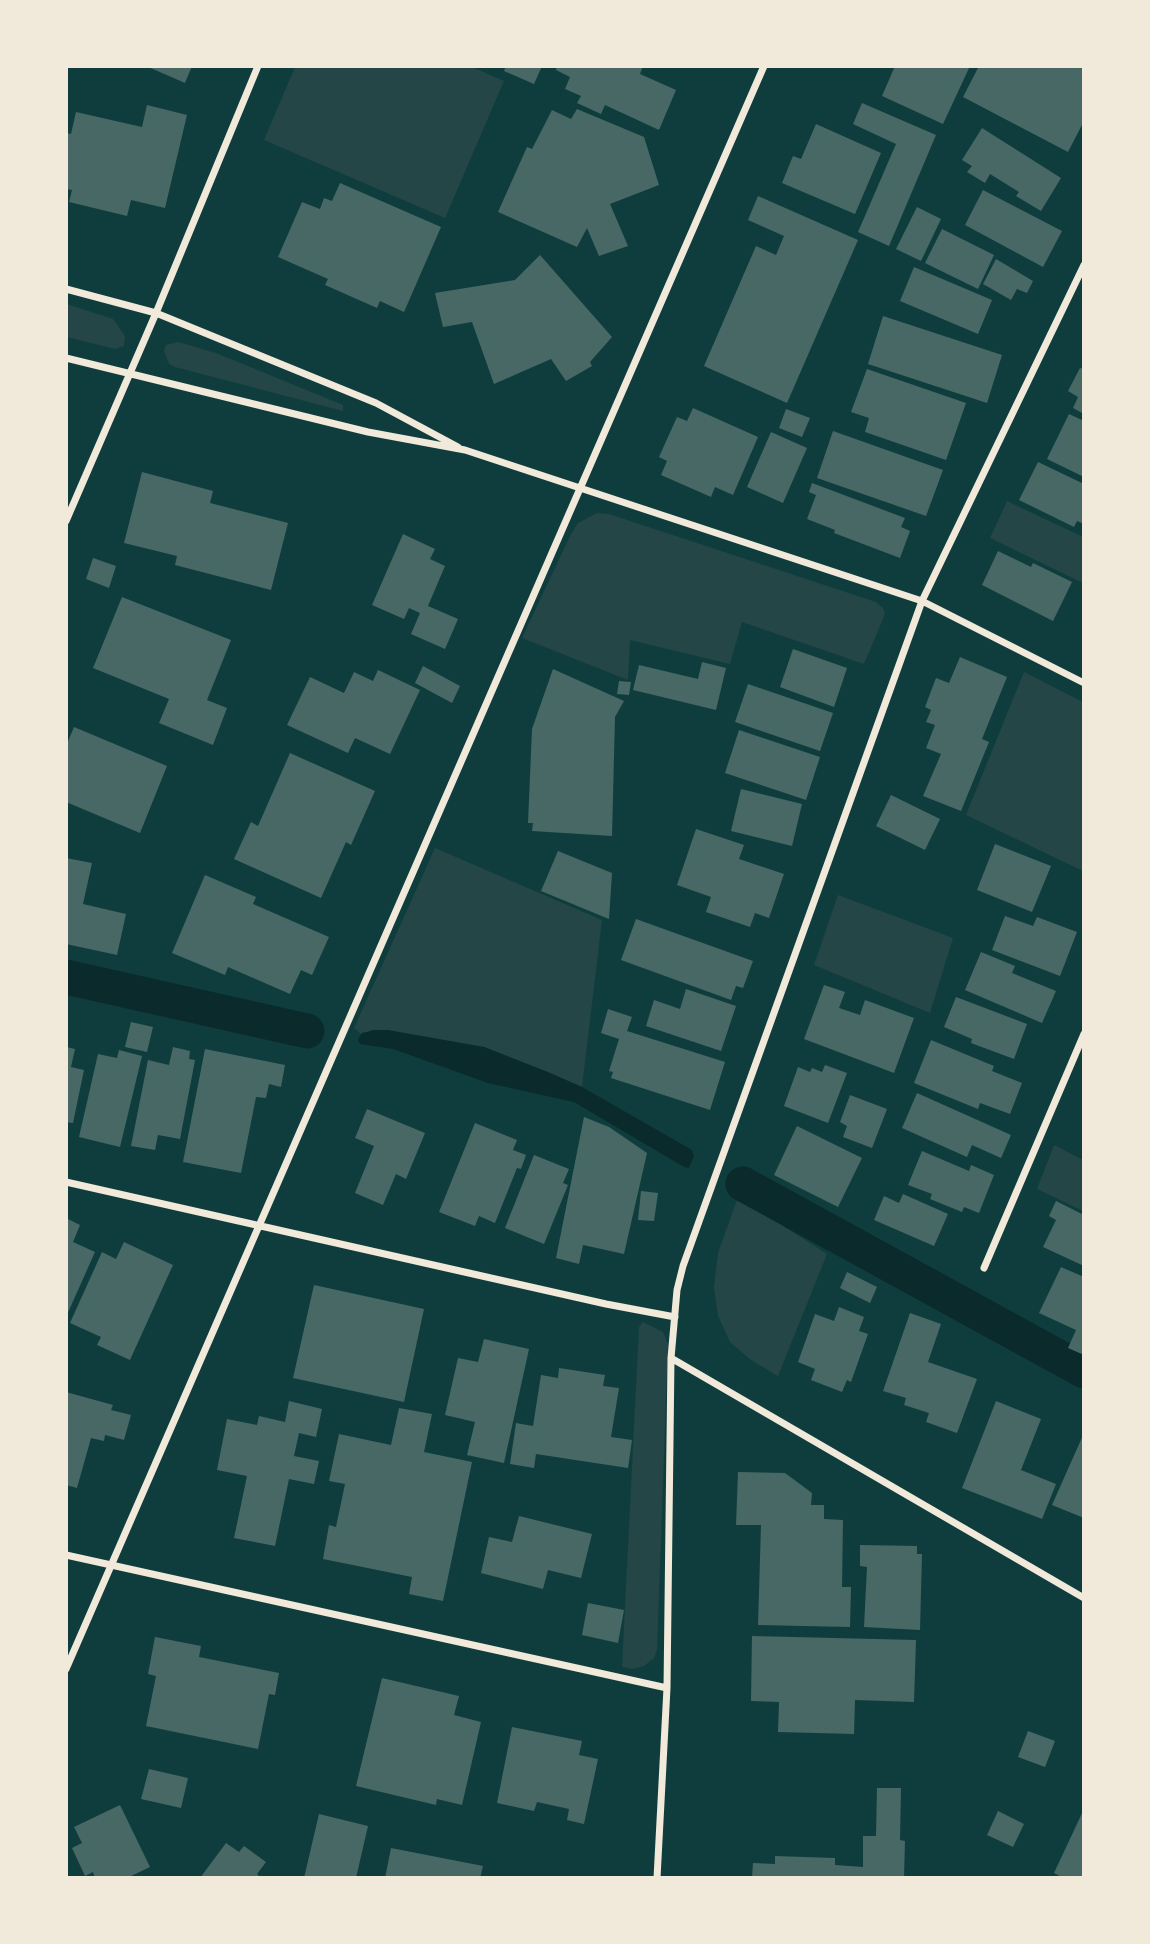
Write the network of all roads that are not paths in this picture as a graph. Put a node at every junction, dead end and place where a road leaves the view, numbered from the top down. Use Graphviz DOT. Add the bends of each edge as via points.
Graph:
graph roads {
  1 [pos="258,66"];
  2 [pos="764,66"];
  3 [pos="1083,265"];
  4 [pos="66,289"];
  5 [pos="156,313"];
  6 [pos="66,358"];
  7 [pos="130,375"];
  8 [pos="465,450"];
  9 [pos="579,489"];
  10 [pos="66,521"];
  11 [pos="922,601"];
  12 [pos="1083,683"];
  13 [pos="1083,1034"];
  14 [pos="66,1181"];
  15 [pos="259,1224"];
  16 [pos="984,1268"];
  17 [pos="675,1317"];
  18 [pos="671,1359"];
  19 [pos="66,1555"];
  20 [pos="111,1565"];
  21 [pos="1083,1598"];
  22 [pos="66,1670"];
  23 [pos="667,1688"];
  24 [pos="657,1878"];
  1 -- 5 [label="street"];
  2 -- 9 [label="street"];
  3 -- 11 [label="street"];
  4 -- 5 [label="street"];
  5 -- 7 [label="street"];
  5 -- 8 [label="street" via="376,402"];
  6 -- 7 [label="street"];
  7 -- 8 [label="street" via="368,432"];
  7 -- 10 [label="street"];
  8 -- 9 [label="street"];
  9 -- 11 [label="street"];
  9 -- 15 [label="street"];
  11 -- 12 [label="street"];
  11 -- 17 [label="street" via="683,1266"];
  13 -- 16 [label="street"];
  14 -- 15 [label="street"];
  15 -- 17 [label="street"];
  15 -- 20 [label="street"];
  17 -- 18 [label="street"];
  18 -- 21 [label="street"];
  18 -- 23 [label="street"];
  19 -- 20 [label="street"];
  20 -- 22 [label="street"];
  20 -- 23 [label="street"];
  23 -- 24 [label="street"];
}
